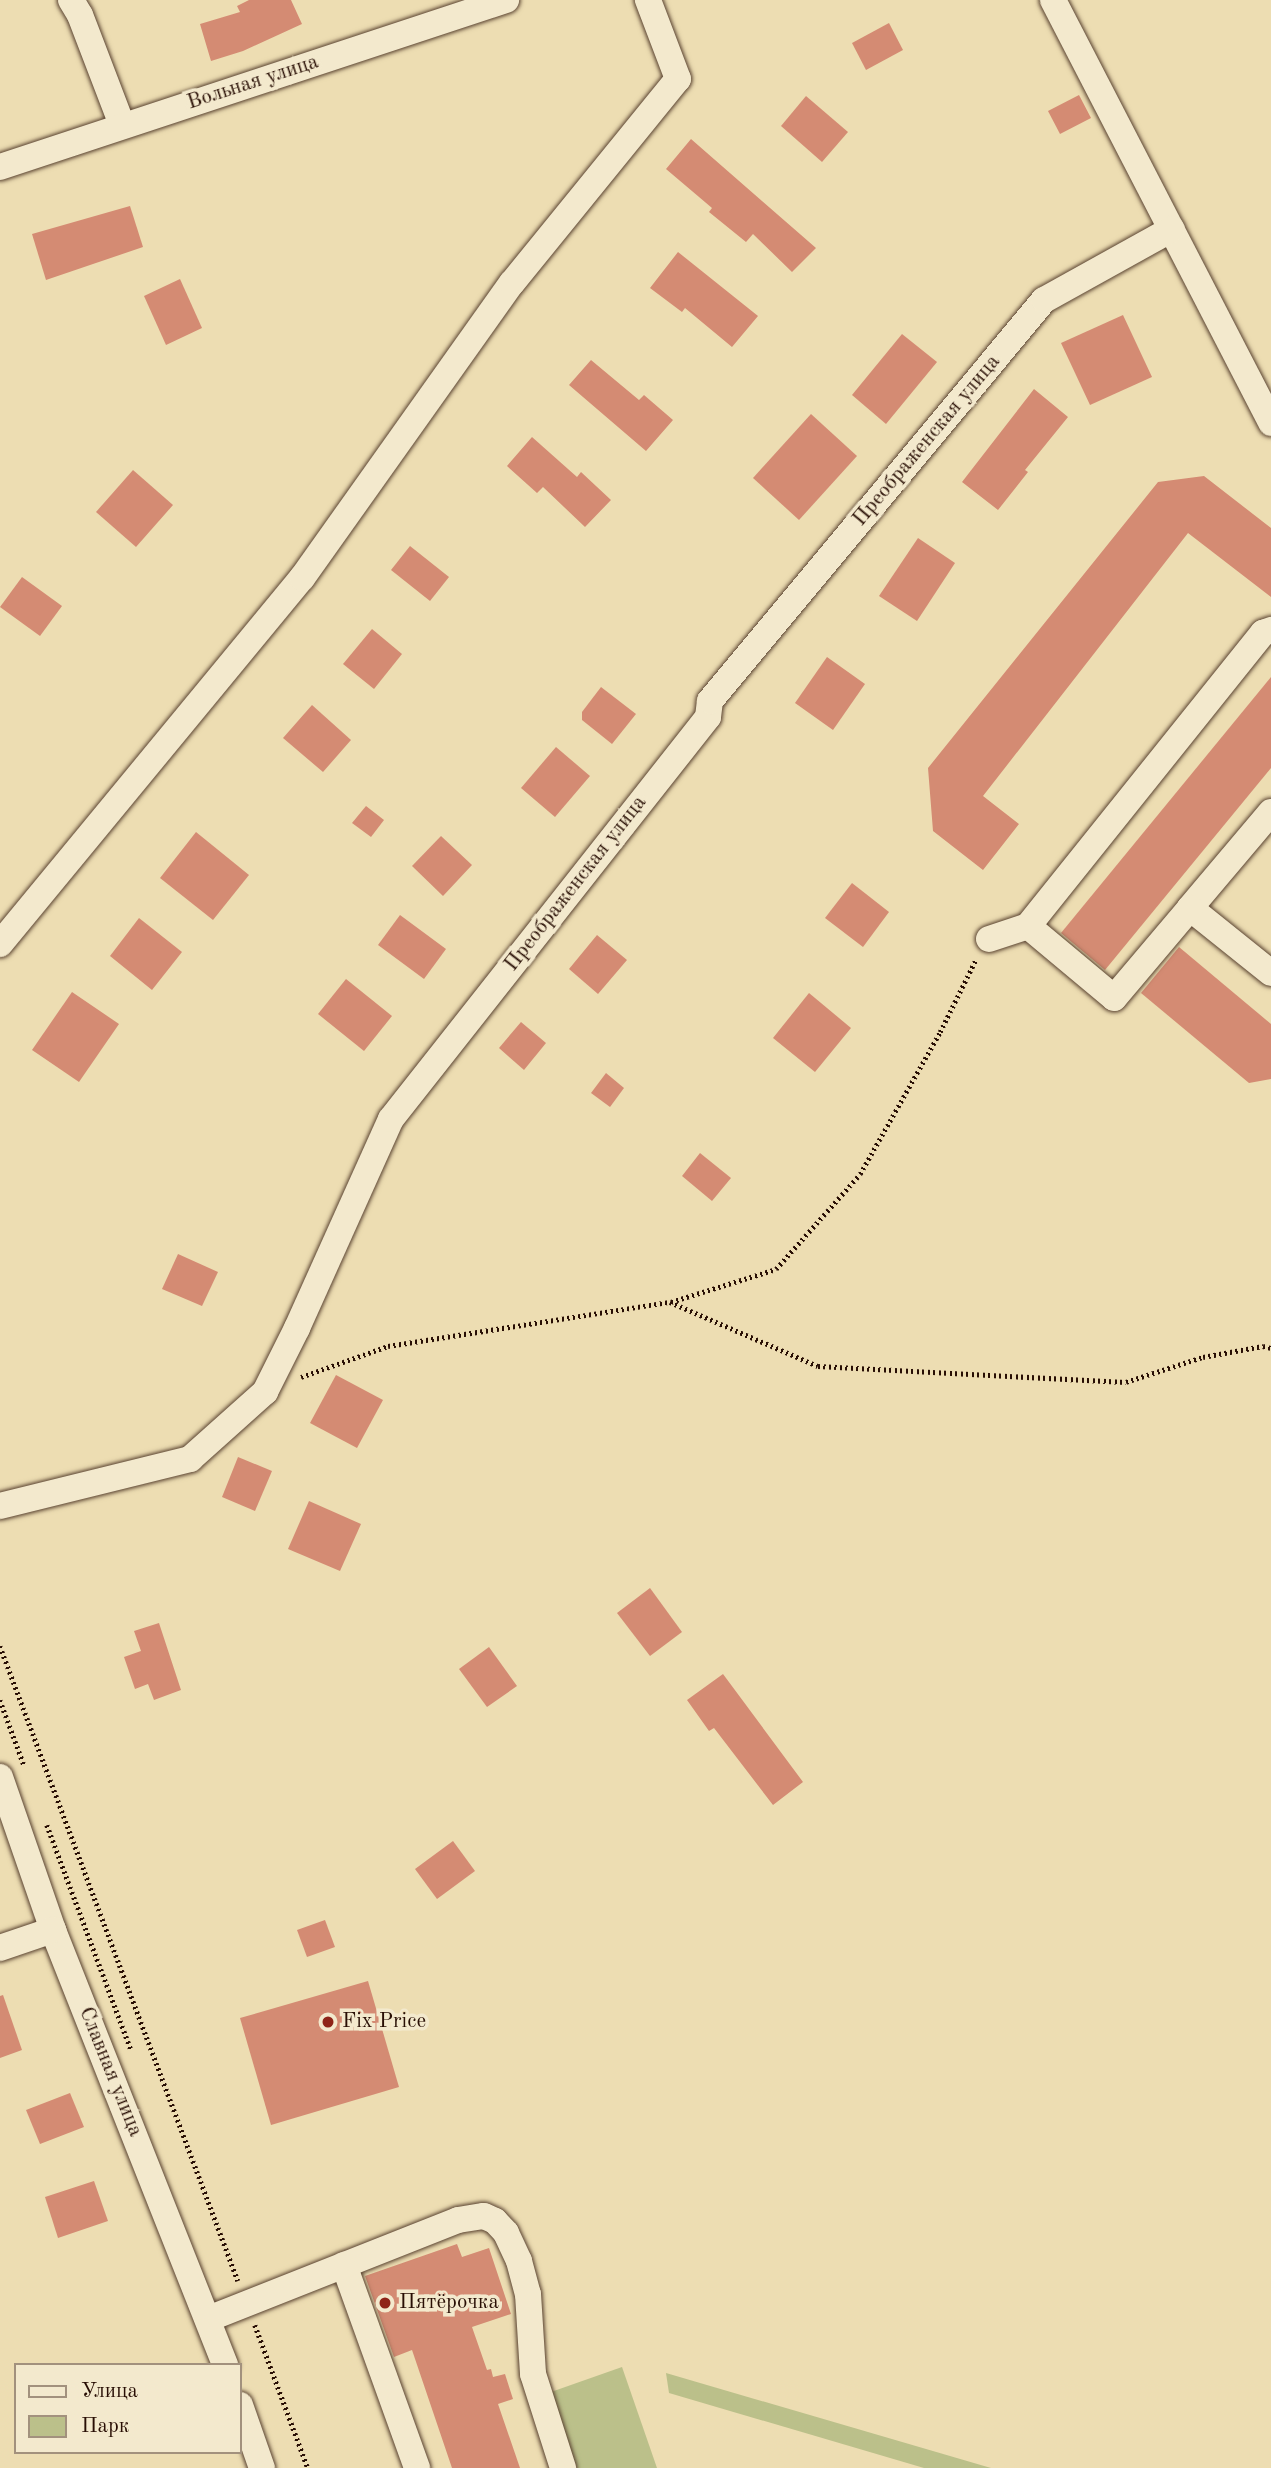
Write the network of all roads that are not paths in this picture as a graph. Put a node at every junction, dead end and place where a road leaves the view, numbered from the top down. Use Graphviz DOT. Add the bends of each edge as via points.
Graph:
graph roads {
  1 [pos="71,0"];
  2 [pos="506,0"];
  3 [pos="648,0"];
  4 [pos="1053,0"];
  5 [pos="122,125"];
  6 [pos="0,167"];
  7 [pos="1172,229"];
  8 [pos="1271,423"];
  9 [pos="1271,630"];
  10 [pos="1271,812"];
  11 [pos="1190,908"];
  12 [pos="1028,926"];
  13 [pos="989,939"];
  14 [pos="0,944"];
  15 [pos="1271,973"];
  16 [pos="0,1506"];
  17 [pos="0,1777"];
  18 [pos="53,1930"];
  19 [pos="0,1948"];
  20 [pos="344,2266"];
  21 [pos="208,2319"];
  22 [pos="224,2363"];
  23 [pos="242,2411"];
  24 [pos="262,2468"];
  25 [pos="417,2468"];
  26 [pos="563,2468"];
  1 -- 5 [label="street"];
  2 -- 5 [label="street, Вольная улица"];
  3 -- 14 [label="street" via="678,79 512,283 302,578"];
  4 -- 7 [label="street"];
  5 -- 6 [label="street, Вольная улица"];
  7 -- 8 [label="street"];
  7 -- 16 [label="street, Преображенская улица" via="1044,300 710,701 708,717 391,1119 265,1392 190,1459"];
  9 -- 12 [label="street" via="1263,634"];
  10 -- 11 [label="street"];
  11 -- 12 [label="street" via="1114,998"];
  11 -- 15 [label="street"];
  12 -- 13 [label="street"];
  17 -- 18 [label="street, Славная улица"];
  18 -- 19 [label="street"];
  18 -- 21 [label="street, Славная улица"];
  20 -- 21 [label="street"];
  20 -- 25 [label="street"];
  20 -- 26 [label="street" via="471,2216 495,2221 506,2233 525,2283 533,2374"];
  21 -- 22 [label="street, Славная улица"];
  23 -- 24 [label="street"];
}
